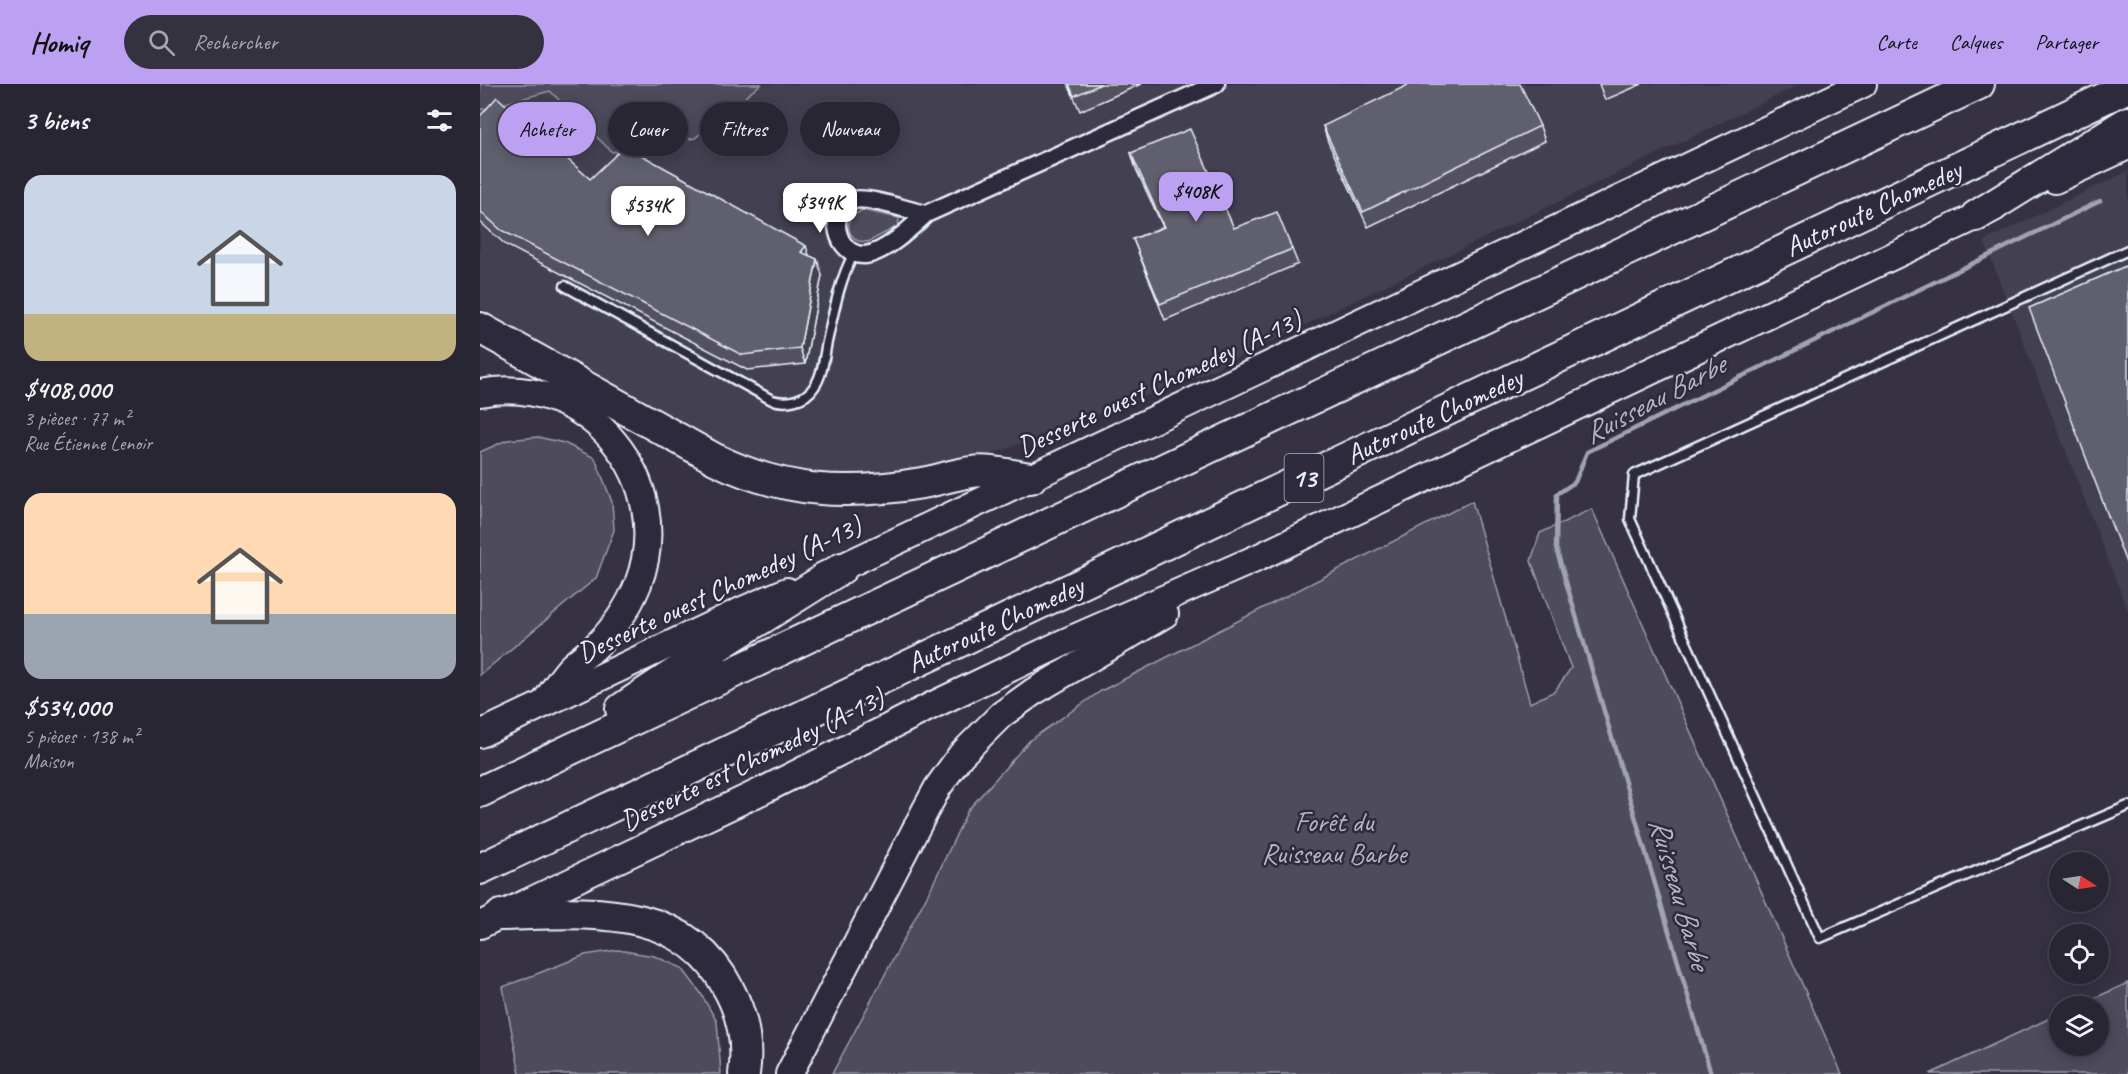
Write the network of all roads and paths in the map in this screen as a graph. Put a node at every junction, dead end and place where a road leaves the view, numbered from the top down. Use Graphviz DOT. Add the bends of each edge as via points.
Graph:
graph roads {
  1 [pos="1216,84"];
  2 [pos="1863,84"];
  3 [pos="1979,84"];
  4 [pos="2128,87"];
  5 [pos="2128,122"];
  6 [pos="2128,146"];
  7 [pos="926,214"];
  8 [pos="1976,216"];
  9 [pos="2128,250"];
  10 [pos="854,253"];
  11 [pos="565,286"];
  12 [pos="480,328"];
  13 [pos="480,393"];
  14 [pos="1031,478"];
  15 [pos="1255,560"];
  16 [pos="842,568"];
  17 [pos="543,705"];
  18 [pos="480,734"];
  19 [pos="547,760"];
  20 [pos="480,792"];
  21 [pos="2128,806"];
  22 [pos="480,868"];
  23 [pos="490,920"];
  24 [pos="744,1074"];
  25 [pos="789,1074"];
  1 -- 7 [label="street"];
  2 -- 14 [label="main road, Desserte ouest Chomedey (A-13)"];
  3 -- 19 [label="highway, 13"];
  4 -- 22 [label="highway, Autoroute Chomedey / 13"];
  5 -- 8 [label="highway"];
  6 -- 8 [label="main road, Desserte est Chomedey (A-13)"];
  7 -- 10 [label="street" via="880,250 865,255"];
  7 -- 10 [label="street" via="867,200 847,203 837,227 841,243"];
  8 -- 15 [label="main road, Desserte est Chomedey (A-13)"];
  9 -- 21 [label="lane" via="1634,475 1630,519 1820,938"];
  10 -- 11 [label="lane" via="839,287 815,387 800,399 790,401 772,400"];
  12 -- 14 [label="highway" via="715,459 770,481 823,490 861,491 974,471"];
  13 -- 17 [label="main road" via="503,390 537,394 580,411 621,450 644,499 647,543 632,599 606,635 570,668"];
  14 -- 16 [label="main road, Desserte ouest Chomedey (A-13)"];
  15 -- 23 [label="main road, Desserte est Chomedey (A-13)" via="1055,647"];
  15 -- 25 [label="main road" via="1033,692 974,740 924,811"];
  16 -- 17 [label="main road, Desserte ouest Chomedey (A-13)" via="743,610"];
  16 -- 19 [label="highway" via="690,663"];
  17 -- 18 [label="main road, Desserte ouest Chomedey (A-13)"];
  19 -- 20 [label="highway, 13"];
  23 -- 24 [label="highway" via="585,912 616,914 655,924 684,938 721,974 736,1003 744,1034"];
}
